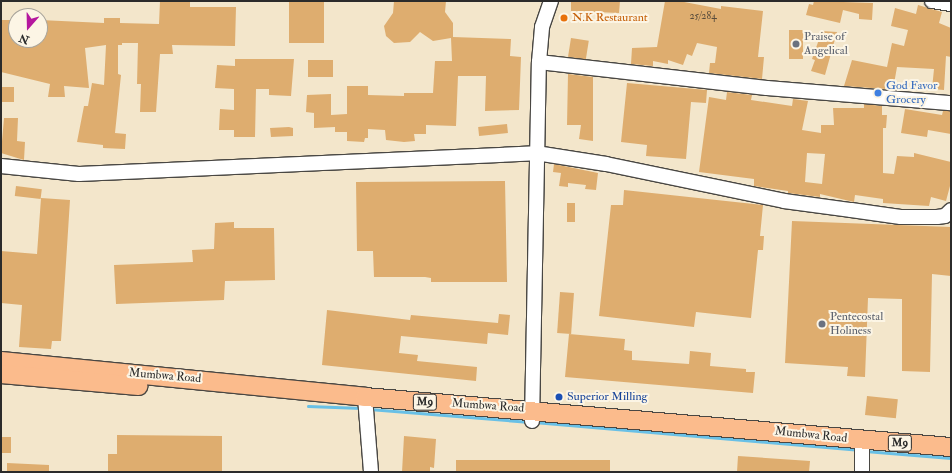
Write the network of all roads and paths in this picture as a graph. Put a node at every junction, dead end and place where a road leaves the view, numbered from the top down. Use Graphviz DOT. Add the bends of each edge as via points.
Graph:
graph roads {
  1 [pos="551,1"];
  2 [pos="932,1"];
  3 [pos="951,4"];
  4 [pos="539,62"];
  5 [pos="951,103"];
  6 [pos="536,153"];
  7 [pos="1,166"];
  8 [pos="951,210"];
  9 [pos="1,360"];
  10 [pos="1,374"];
  11 [pos="366,402"];
  12 [pos="532,415"];
  13 [pos="862,444"];
  14 [pos="951,447"];
  15 [pos="951,457"];
  16 [pos="371,472"];
  17 [pos="862,472"];
  1 -- 4 [label="street" via="542,27"];
  2 -- 3 [label="street"];
  4 -- 5 [label="street" via="767,88"];
  4 -- 6 [label="street"];
  6 -- 7 [label="street" via="78,174"];
  6 -- 8 [label="street" via="599,162 784,201 901,218 945,216"];
  6 -- 12 [label="street"];
  9 -- 11 [label="main road, Mumbwa Road / M9"];
  10 -- 11 [label="main road, Mumbwa Road / M9"];
  11 -- 12 [label="main road, Mumbwa Road / M9"];
  11 -- 16 [label="street"];
  12 -- 13 [label="main road, Mumbwa Road / M9"];
  13 -- 14 [label="main road, Mumbwa Road / M9"];
  13 -- 15 [label="main road, Mumbwa Road / M9"];
  13 -- 17 [label="street"];
}
